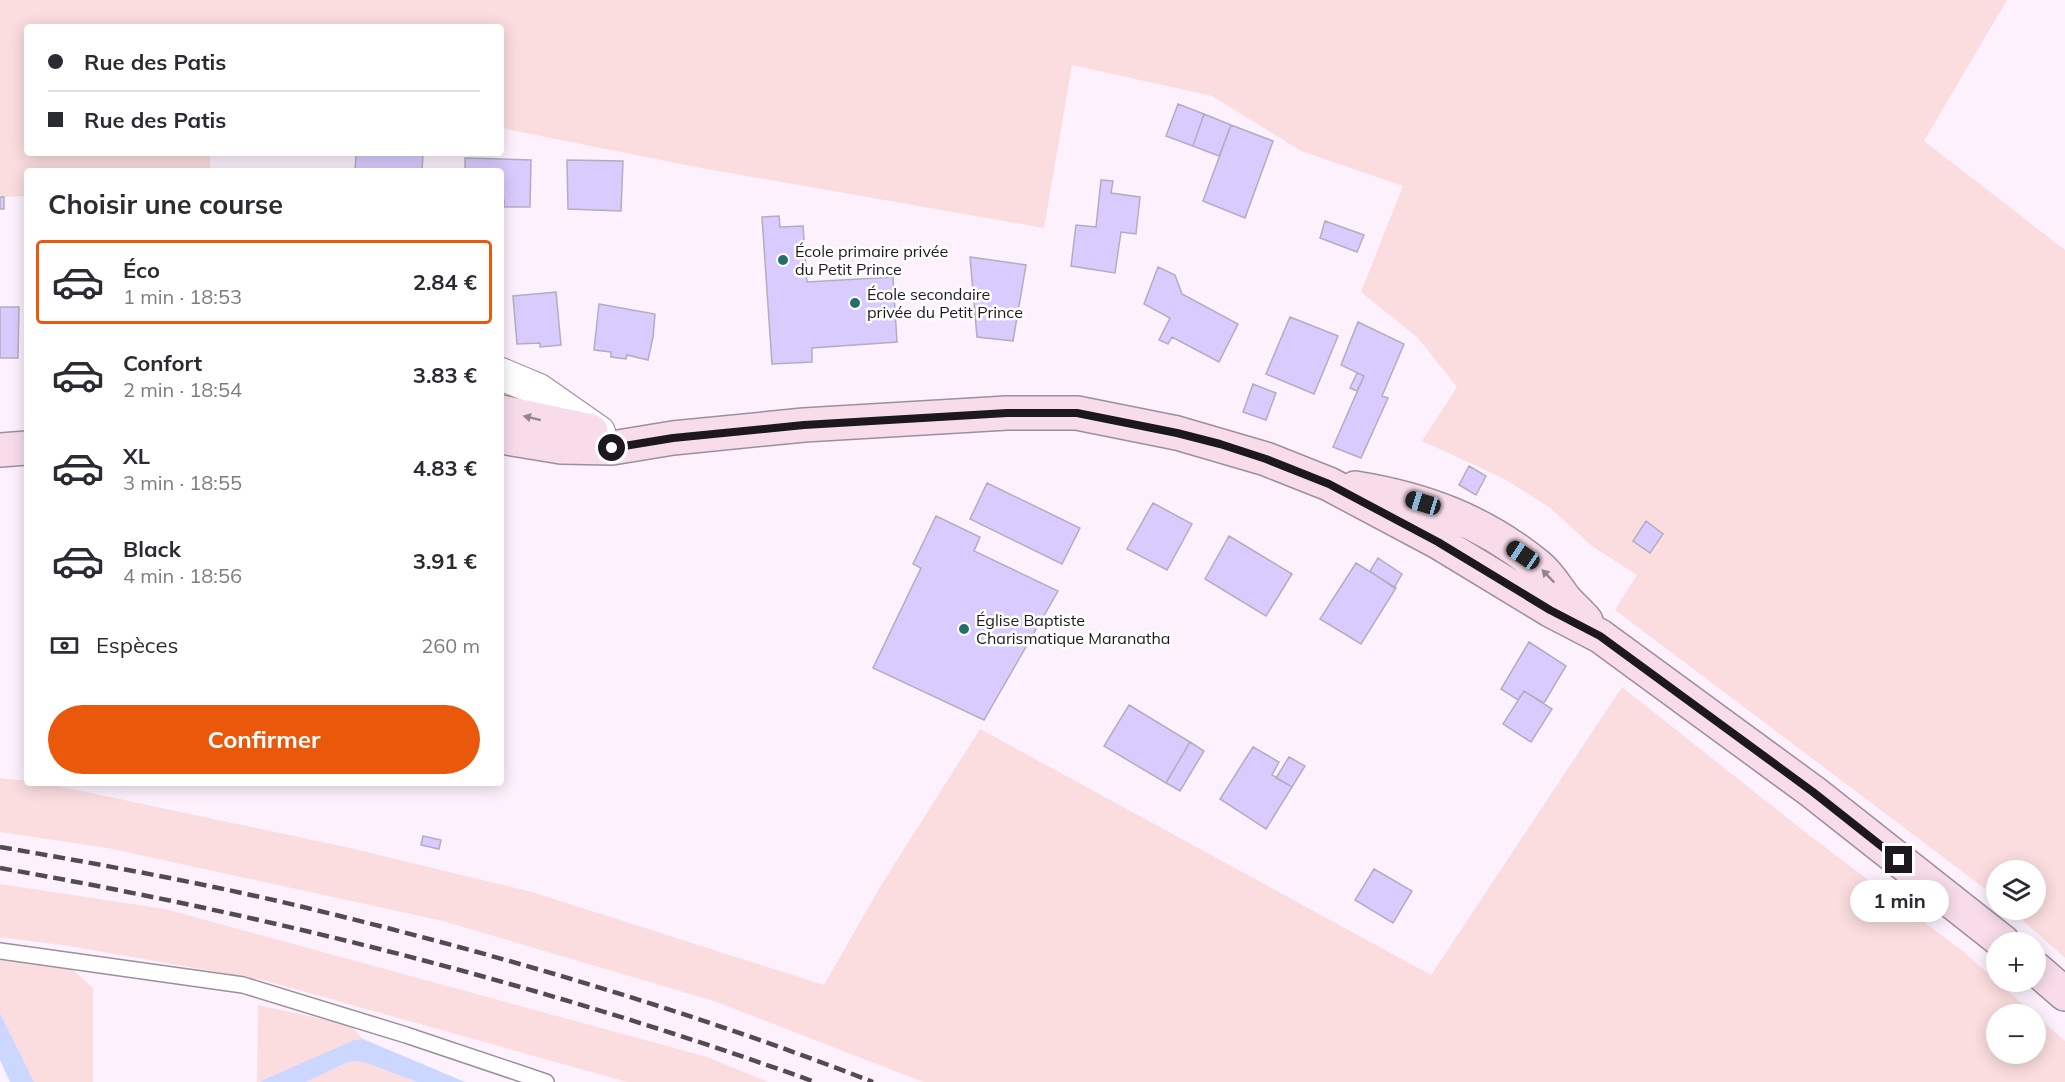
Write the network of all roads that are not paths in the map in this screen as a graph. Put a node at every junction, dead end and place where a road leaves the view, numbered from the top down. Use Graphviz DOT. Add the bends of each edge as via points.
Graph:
graph roads {
  1 [pos="504,375"];
  2 [pos="504,413"];
  3 [pos="599,432"];
  4 [pos="504,437"];
  5 [pos="673,438"];
  6 [pos="24,448"];
  7 [pos="0,450"];
  8 [pos="1990,932"];
  9 [pos="0,951"];
  10 [pos="2046,978"];
  11 [pos="2065,994"];
  12 [pos="546,1082"];
  1 -- 3 [label="street" via="539,390"];
  3 -- 2 [label="main road, one-way"];
  3 -- 5 [label="main road"];
  4 -- 5 [label="main road" via="585,448 612,448"];
  5 -- 8 [label="main road" via="965,415 1077,413 1177,433 1266,459 1329,484 1600,636 1813,792"];
  6 -- 7 [label="main road"];
  9 -- 12 [label="lane" via="243,985"];
  10 -- 11 [label="main road"];
}
